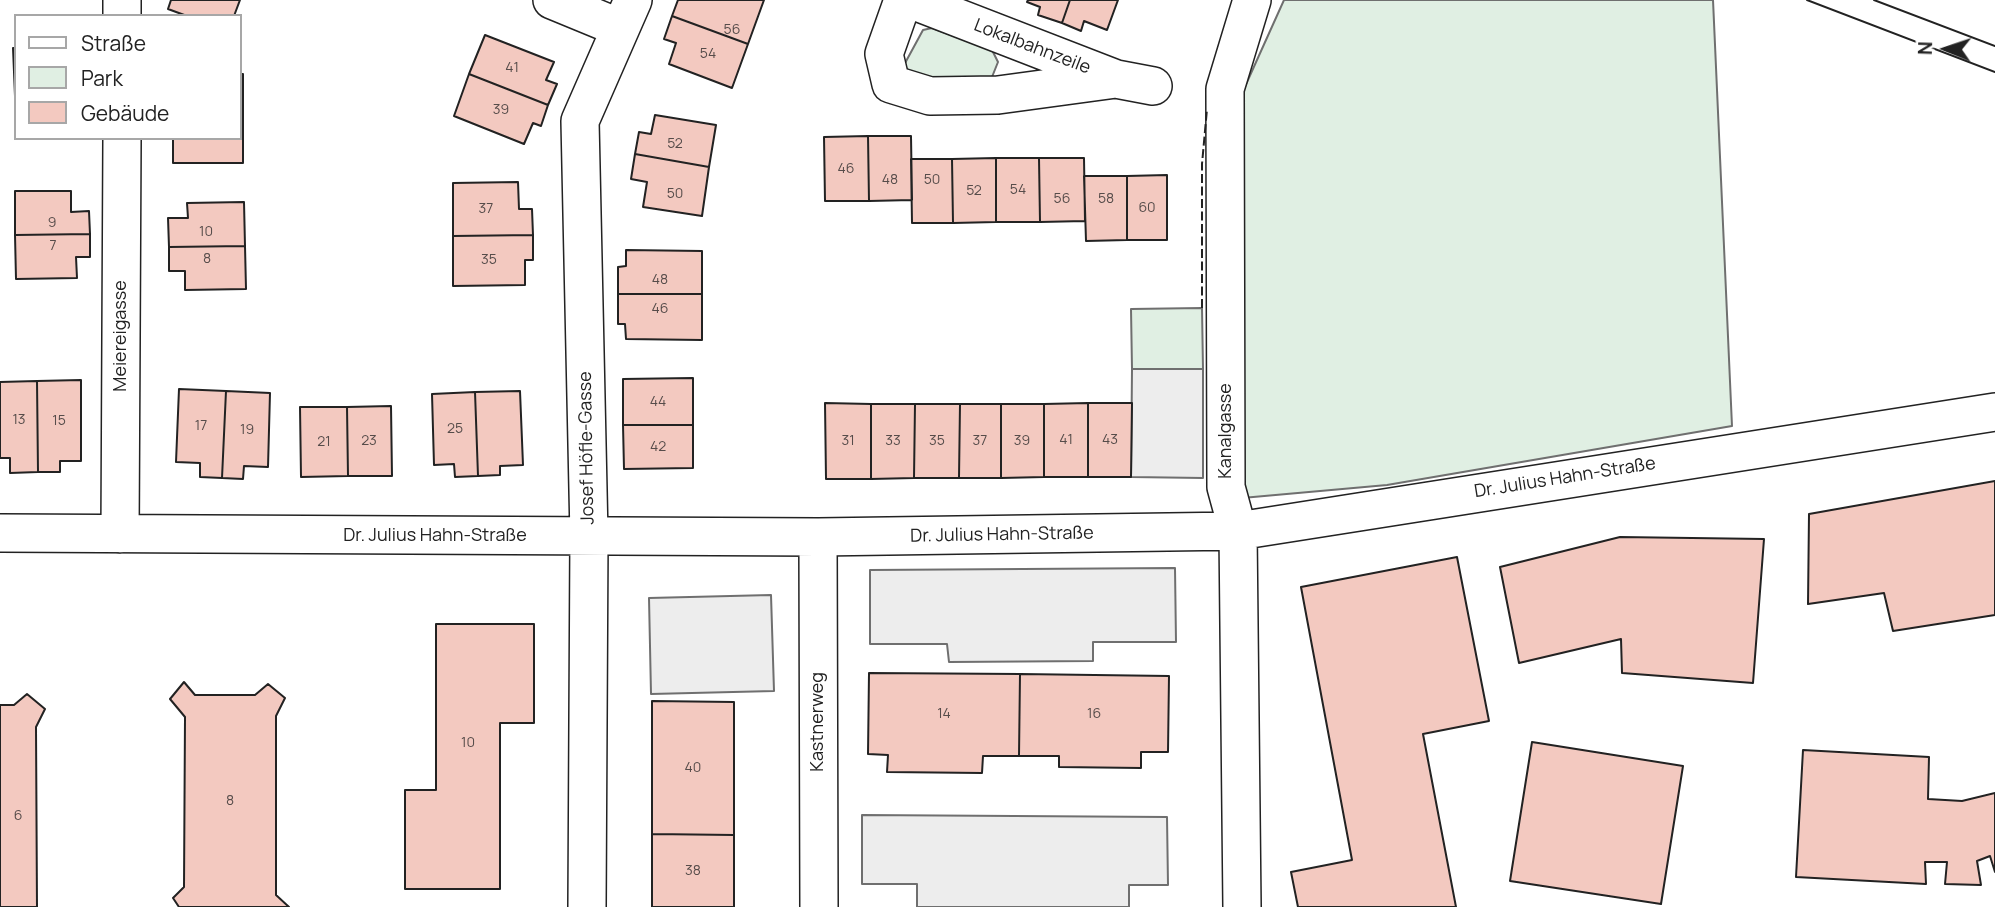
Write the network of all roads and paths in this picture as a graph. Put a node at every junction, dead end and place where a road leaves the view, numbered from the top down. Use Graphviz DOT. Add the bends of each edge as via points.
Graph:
graph roads {
  1 [pos="552,0"];
  2 [pos="903,0"];
  3 [pos="912,0"];
  4 [pos="1252,0"];
  5 [pos="626,14"];
  6 [pos="1116,79"];
  7 [pos="1153,86"];
  8 [pos="122,140"];
  9 [pos="1995,412"];
  10 [pos="1237,531"];
  11 [pos="0,533"];
  12 [pos="120,534"];
  13 [pos="589,536"];
  14 [pos="818,537"];
  15 [pos="587,907"];
  16 [pos="819,907"];
  17 [pos="1242,907"];
  1 -- 5 [label="street"];
  2 -- 6 [label="street" via="884,54 891,84 930,96 984,95"];
  3 -- 6 [label="street, Lokalbahnzeile"];
  4 -- 10 [label="street, Kanalgasse" via="1225,89 1226,486"];
  5 -- 13 [label="street, Josef Höfle-Gasse" via="580,121"];
  6 -- 7 [label="street, Lokalbahnzeile"];
  8 -- 12 [label="street, Meiereigasse"];
  9 -- 10 [label="street, Dr. Julius Hahn-Straße"];
  10 -- 14 [label="street, Dr. Julius Hahn-Straße"];
  10 -- 17 [label="street, Kanalgasse"];
  11 -- 12 [label="street, Dr. Julius Hahn-Straße"];
  12 -- 13 [label="street, Dr. Julius Hahn-Straße"];
  13 -- 14 [label="street, Dr. Julius Hahn-Straße"];
  13 -- 15 [label="street, Josef Höfle-Gasse"];
  14 -- 16 [label="street, Kastnerweg"];
}
